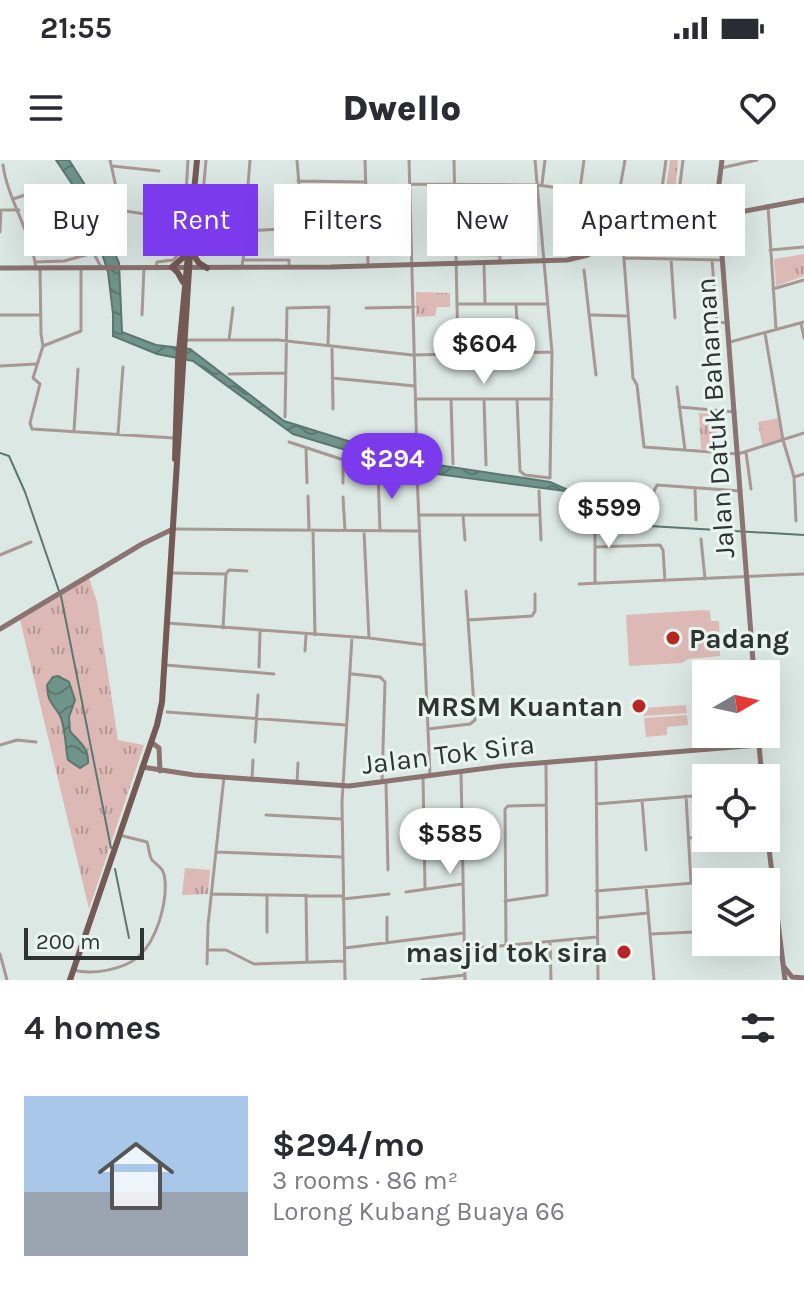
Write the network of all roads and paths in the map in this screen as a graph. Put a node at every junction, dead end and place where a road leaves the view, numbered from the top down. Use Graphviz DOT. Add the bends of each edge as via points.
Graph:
graph roads {
  1 [pos="110,160"];
  2 [pos="188,160"];
  3 [pos="197,160"];
  4 [pos="206,160"];
  5 [pos="250,160"];
  6 [pos="297,160"];
  7 [pos="365,160"];
  8 [pos="409,160"];
  9 [pos="454,160"];
  10 [pos="535,160"];
  11 [pos="545,160"];
  12 [pos="584,160"];
  13 [pos="625,160"];
  14 [pos="666,160"];
  15 [pos="683,160"];
  16 [pos="722,160"];
  17 [pos="757,160"];
  18 [pos="3,165"];
  19 [pos="112,166"];
  20 [pos="721,168"];
  21 [pos="159,171"];
  22 [pos="298,181"];
  23 [pos="366,182"];
  24 [pos="186,184"];
  25 [pos="196,184"];
  26 [pos="204,184"];
  27 [pos="248,184"];
  28 [pos="298,184"];
  29 [pos="410,184"];
  30 [pos="453,184"];
  31 [pos="581,184"];
  32 [pos="621,184"];
  33 [pos="662,184"];
  34 [pos="680,184"];
  35 [pos="720,184"];
  36 [pos="539,186"];
  37 [pos="553,187"];
  38 [pos="24,196"];
  39 [pos="13,199"];
  40 [pos="804,200"];
  41 [pos="768,206"];
  42 [pos="1,210"];
  43 [pos="19,210"];
  44 [pos="411,211"];
  45 [pos="745,211"];
  46 [pos="143,214"];
  47 [pos="24,223"];
  48 [pos="274,229"];
  49 [pos="0,232"];
  50 [pos="804,247"];
  51 [pos="770,250"];
  52 [pos="34,256"];
  53 [pos="82,256"];
  54 [pos="95,256"];
  55 [pos="175,256"];
  56 [pos="187,256"];
  57 [pos="190,256"];
  58 [pos="192,256"];
  59 [pos="368,256"];
  60 [pos="456,256"];
  61 [pos="499,256"];
  62 [pos="585,256"];
  63 [pos="722,256"];
  64 [pos="625,258"];
  65 [pos="671,259"];
  66 [pos="243,260"];
  67 [pos="712,260"];
  68 [pos="722,260"];
  69 [pos="546,261"];
  70 [pos="500,262"];
  71 [pos="484,263"];
  72 [pos="456,264"];
  73 [pos="157,265"];
  74 [pos="413,265"];
  75 [pos="37,266"];
  76 [pos="368,266"];
  77 [pos="104,267"];
  78 [pos="172,267"];
  79 [pos="289,267"];
  80 [pos="0,268"];
  81 [pos="81,268"];
  82 [pos="144,268"];
  83 [pos="188,268"];
  84 [pos="207,268"];
  85 [pos="242,268"];
  86 [pos="584,270"];
  87 [pos="804,280"];
  88 [pos="184,289"];
  89 [pos="772,290"];
  90 [pos="457,304"];
  91 [pos="485,304"];
  92 [pos="548,304"];
  93 [pos="516,305"];
  94 [pos="414,307"];
  95 [pos="233,308"];
  96 [pos="366,308"];
  97 [pos="0,315"];
  98 [pos="40,315"];
  99 [pos="142,315"];
  100 [pos="591,315"];
  101 [pos="628,316"];
  102 [pos="675,318"];
  103 [pos="457,321"];
  104 [pos="517,322"];
  105 [pos="803,322"];
  106 [pos="728,323"];
  107 [pos="776,329"];
  108 [pos="765,333"];
  109 [pos="804,338"];
  110 [pos="229,340"];
  111 [pos="285,340"];
  112 [pos="730,342"];
  113 [pos="184,345"];
  114 [pos="43,346"];
  115 [pos="330,346"];
  116 [pos="552,352"];
  117 [pos="458,353"];
  118 [pos="519,353"];
  119 [pos="415,355"];
  120 [pos="181,362"];
  121 [pos="37,364"];
  122 [pos="0,366"];
  123 [pos="123,367"];
  124 [pos="78,369"];
  125 [pos="285,373"];
  126 [pos="229,374"];
  127 [pos="596,375"];
  128 [pos="332,378"];
  129 [pos="415,386"];
  130 [pos="677,387"];
  131 [pos="415,399"];
  132 [pos="451,399"];
  133 [pos="484,399"];
  134 [pos="517,399"];
  135 [pos="552,399"];
  136 [pos="679,407"];
  137 [pos="333,409"];
  138 [pos="735,412"];
  139 [pos="285,417"];
  140 [pos="74,431"];
  141 [pos="804,433"];
  142 [pos="118,434"];
  143 [pos="174,438"];
  144 [pos="783,440"];
  145 [pos="289,442"];
  146 [pos="306,448"];
  147 [pos="685,450"];
  148 [pos="746,452"];
  149 [pos="738,454"];
  150 [pos="417,458"];
  151 [pos="343,460"];
  152 [pos="176,464"];
  153 [pos="453,464"];
  154 [pos="486,465"];
  155 [pos="378,472"];
  156 [pos="417,474"];
  157 [pos="804,474"];
  158 [pos="794,477"];
  159 [pos="307,483"];
  160 [pos="343,483"];
  161 [pos="417,484"];
  162 [pos="695,489"];
  163 [pos="751,489"];
  164 [pos="539,491"];
  165 [pos="741,491"];
  166 [pos="308,496"];
  167 [pos="343,497"];
  168 [pos="419,515"];
  169 [pos="463,515"];
  170 [pos="540,515"];
  171 [pos="655,515"];
  172 [pos="595,518"];
  173 [pos="696,520"];
  174 [pos="796,521"];
  175 [pos="173,529"];
  176 [pos="311,530"];
  177 [pos="345,530"];
  178 [pos="364,531"];
  179 [pos="380,531"];
  180 [pos="420,531"];
  181 [pos="701,539"];
  182 [pos="465,540"];
  183 [pos="541,540"];
  184 [pos="31,542"];
  185 [pos="595,547"];
  186 [pos="0,555"];
  187 [pos="247,571"];
  188 [pos="171,573"];
  189 [pos="226,574"];
  190 [pos="804,574"];
  191 [pos="747,577"];
  192 [pos="705,579"];
  193 [pos="665,581"];
  194 [pos="595,583"];
  195 [pos="579,584"];
  196 [pos="466,591"];
  197 [pos="535,594"];
  198 [pos="468,620"];
  199 [pos="167,623"];
  200 [pos="223,628"];
  201 [pos="0,629"];
  202 [pos="260,631"];
  203 [pos="306,634"];
  204 [pos="315,635"];
  205 [pos="352,637"];
  206 [pos="369,638"];
  207 [pos="425,645"];
  208 [pos="305,651"];
  209 [pos="753,660"];
  210 [pos="165,665"];
  211 [pos="259,667"];
  212 [pos="274,674"];
  213 [pos="350,674"];
  214 [pos="258,695"];
  215 [pos="167,712"];
  216 [pos="257,719"];
  217 [pos="346,725"];
  218 [pos="428,729"];
  219 [pos="36,742"];
  220 [pos="151,742"];
  221 [pos="255,742"];
  222 [pos="0,745"];
  223 [pos="724,748"];
  224 [pos="596,759"];
  225 [pos="253,760"];
  226 [pos="298,763"];
  227 [pos="546,763"];
  228 [pos="142,767"];
  229 [pos="160,771"];
  230 [pos="461,771"];
  231 [pos="426,776"];
  232 [pos="224,777"];
  233 [pos="252,779"];
  234 [pos="384,782"];
  235 [pos="297,783"];
  236 [pos="342,786"];
  237 [pos="686,796"];
  238 [pos="692,796"];
  239 [pos="642,800"];
  240 [pos="596,804"];
  241 [pos="546,805"];
  242 [pos="266,815"];
  243 [pos="342,819"];
  244 [pos="119,835"];
  245 [pos="689,838"];
  246 [pos="692,838"];
  247 [pos="646,850"];
  248 [pos="216,852"];
  249 [pos="342,857"];
  250 [pos="388,870"];
  251 [pos="691,883"];
  252 [pos="463,884"];
  253 [pos="646,887"];
  254 [pos="425,889"];
  255 [pos="596,891"];
  256 [pos="406,892"];
  257 [pos="211,894"];
  258 [pos="389,894"];
  259 [pos="267,895"];
  260 [pos="306,895"];
  261 [pos="342,897"];
  262 [pos="505,901"];
  263 [pos="648,913"];
  264 [pos="387,917"];
  265 [pos="597,918"];
  266 [pos="267,932"];
  267 [pos="692,932"];
  268 [pos="464,933"];
  269 [pos="650,934"];
  270 [pos="597,937"];
  271 [pos="550,942"];
  272 [pos="387,943"];
  273 [pos="780,944"];
  274 [pos="506,945"];
  275 [pos="344,948"];
  276 [pos="465,949"];
  277 [pos="207,950"];
  278 [pos="0,954"];
  279 [pos="782,959"];
  280 [pos="344,961"];
  281 [pos="307,962"];
  282 [pos="207,964"];
  283 [pos="73,970"];
  284 [pos="465,977"];
  285 [pos="804,978"];
  286 [pos="7,980"];
  287 [pos="70,980"];
  288 [pos="345,980"];
  289 [pos="422,980"];
  290 [pos="551,980"];
  291 [pos="598,980"];
  292 [pos="654,980"];
  293 [pos="785,980"];
  1 -- 19 [label="street"];
  2 -- 24 [label="street"];
  3 -- 25 [label="main road"];
  4 -- 26 [label="street"];
  5 -- 27 [label="street"];
  6 -- 22 [label="street"];
  7 -- 23 [label="street"];
  8 -- 29 [label="street"];
  9 -- 30 [label="street"];
  10 -- 36 [label="street"];
  11 -- 36 [label="street"];
  12 -- 31 [label="street"];
  13 -- 32 [label="street"];
  14 -- 33 [label="street"];
  15 -- 34 [label="street"];
  16 -- 20 [label="street, Jalan Datuk Bahaman"];
  17 -- 20 [label="street"];
  18 -- 39 [label="street"];
  19 -- 21 [label="street"];
  19 -- 46 [label="street" via="120,205"];
  20 -- 35 [label="street, Jalan Datuk Bahaman"];
  22 -- 23 [label="street"];
  22 -- 28 [label="street"];
  36 -- 37 [label="street"];
  36 -- 69 [label="street"];
  38 -- 39 [label="street"];
  39 -- 43 [label="street"];
  40 -- 41 [label="street"];
  41 -- 45 [label="street"];
  41 -- 51 [label="street"];
  42 -- 43 [label="street"];
  42 -- 49 [label="street"];
  43 -- 47 [label="street"];
  44 -- 74 [label="street"];
  48 -- 66 [label="street" via="247,231"];
  50 -- 51 [label="street"];
  51 -- 89 [label="street"];
  52 -- 75 [label="street"];
  53 -- 75 [label="street"];
  54 -- 77 [label="street"];
  55 -- 73 [label="street"];
  56 -- 78 [label="main road"];
  57 -- 83 [label="main road"];
  58 -- 84 [label="main road"];
  59 -- 76 [label="street"];
  60 -- 72 [label="street"];
  61 -- 70 [label="street"];
  62 -- 69 [label="street"];
  63 -- 68 [label="street, Jalan Datuk Bahaman"];
  64 -- 65 [label="street"];
  64 -- 101 [label="street"];
  65 -- 67 [label="street"];
  65 -- 102 [label="street"];
  66 -- 79 [label="street" via="289,260"];
  66 -- 85 [label="street"];
  67 -- 68 [label="street"];
  67 -- 106 [label="street" via="717,322"];
  68 -- 106 [label="street, Jalan Datuk Bahaman"];
  69 -- 70 [label="street"];
  69 -- 92 [label="street"];
  70 -- 71 [label="street"];
  71 -- 72 [label="street"];
  71 -- 91 [label="street"];
  72 -- 74 [label="street"];
  72 -- 90 [label="street"];
  73 -- 78 [label="street"];
  73 -- 82 [label="street"];
  74 -- 76 [label="street"];
  74 -- 94 [label="street"];
  75 -- 80 [label="street"];
  75 -- 81 [label="street"];
  75 -- 98 [label="street"];
  76 -- 79 [label="street"];
  77 -- 81 [label="street"];
  77 -- 82 [label="street"];
  78 -- 83 [label="street"];
  78 -- 88 [label="main road"];
  79 -- 85 [label="street"];
  81 -- 114 [label="street" via="81,331"];
  82 -- 99 [label="street"];
  83 -- 84 [label="street"];
  83 -- 88 [label="main road"];
  83 -- 113 [label="main road"];
  84 -- 85 [label="street"];
  86 -- 100 [label="street"];
  87 -- 89 [label="street"];
  88 -- 113 [label="main road"];
  89 -- 107 [label="street"];
  90 -- 91 [label="street"];
  90 -- 103 [label="street"];
  91 -- 93 [label="street"];
  92 -- 93 [label="street"];
  92 -- 116 [label="street"];
  93 -- 104 [label="street"];
  94 -- 96 [label="street"];
  94 -- 119 [label="street"];
  95 -- 110 [label="street"];
  97 -- 98 [label="street"];
  98 -- 114 [label="street"];
  100 -- 101 [label="street"];
  100 -- 127 [label="street"];
  101 -- 147 [label="street" via="644,447"];
  103 -- 104 [label="street"];
  103 -- 117 [label="street"];
  104 -- 118 [label="street"];
  105 -- 107 [label="street"];
  105 -- 109 [label="street"];
  106 -- 112 [label="street, Jalan Datuk Bahaman"];
  107 -- 108 [label="street"];
  108 -- 112 [label="street"];
  108 -- 144 [label="street"];
  110 -- 111 [label="street"];
  110 -- 113 [label="street"];
  111 -- 115 [label="street"];
  111 -- 115 [label="street" via="287,308 327,307"];
  111 -- 125 [label="street"];
  112 -- 138 [label="street, Jalan Datuk Bahaman"];
  113 -- 120 [label="main road"];
  114 -- 121 [label="street"];
  115 -- 119 [label="street"];
  115 -- 128 [label="street"];
  116 -- 118 [label="street"];
  116 -- 135 [label="street"];
  117 -- 118 [label="street"];
  117 -- 119 [label="street"];
  119 -- 129 [label="street"];
  120 -- 143 [label="main road"];
  120 -- 152 [label="main road"];
  121 -- 122 [label="street"];
  121 -- 140 [label="street" via="33,378 40,384 32,429"];
  123 -- 142 [label="street"];
  124 -- 140 [label="street"];
  125 -- 126 [label="street"];
  125 -- 139 [label="street"];
  128 -- 129 [label="street"];
  128 -- 137 [label="street"];
  129 -- 131 [label="street"];
  130 -- 136 [label="street"];
  131 -- 132 [label="street"];
  131 -- 150 [label="street"];
  132 -- 133 [label="street"];
  132 -- 153 [label="street"];
  133 -- 134 [label="street"];
  133 -- 154 [label="street"];
  134 -- 135 [label="street"];
  134 -- 135 [label="street" via="520,471 552,477"];
  136 -- 138 [label="street"];
  136 -- 147 [label="street"];
  138 -- 149 [label="street, Jalan Datuk Bahaman"];
  140 -- 142 [label="street"];
  141 -- 144 [label="street"];
  142 -- 143 [label="street"];
  143 -- 152 [label="main road"];
  144 -- 148 [label="street"];
  144 -- 158 [label="street"];
  145 -- 146 [label="street"];
  146 -- 151 [label="street"];
  146 -- 159 [label="street"];
  147 -- 149 [label="street"];
  148 -- 149 [label="street"];
  148 -- 163 [label="street"];
  149 -- 165 [label="street, Jalan Datuk Bahaman"];
  151 -- 155 [label="street"];
  151 -- 160 [label="street"];
  152 -- 175 [label="main road"];
  155 -- 161 [label="street"];
  155 -- 179 [label="street"];
  156 -- 161 [label="street"];
  157 -- 158 [label="street"];
  158 -- 174 [label="street"];
  161 -- 168 [label="street"];
  162 -- 165 [label="street"];
  162 -- 171 [label="street" via="657,485"];
  162 -- 173 [label="street"];
  164 -- 170 [label="street"];
  165 -- 191 [label="street, Jalan Datuk Bahaman"];
  166 -- 176 [label="street"];
  167 -- 177 [label="street"];
  168 -- 169 [label="street"];
  168 -- 180 [label="street"];
  169 -- 170 [label="street"];
  169 -- 182 [label="street"];
  170 -- 183 [label="street"];
  172 -- 185 [label="street"];
  175 -- 176 [label="street"];
  175 -- 188 [label="main road"];
  175 -- 201 [label="street"];
  176 -- 177 [label="street"];
  176 -- 204 [label="street"];
  177 -- 178 [label="street"];
  178 -- 179 [label="street"];
  178 -- 206 [label="street"];
  179 -- 180 [label="street"];
  180 -- 207 [label="street"];
  181 -- 192 [label="street"];
  184 -- 186 [label="street"];
  185 -- 193 [label="street" via="660,545"];
  185 -- 194 [label="street"];
  187 -- 189 [label="street"];
  188 -- 189 [label="street"];
  188 -- 199 [label="main road"];
  189 -- 200 [label="street"];
  190 -- 191 [label="street"];
  191 -- 192 [label="street"];
  191 -- 209 [label="street, Jalan Datuk Bahaman"];
  192 -- 193 [label="street"];
  193 -- 194 [label="street"];
  194 -- 195 [label="street"];
  196 -- 198 [label="street"];
  197 -- 198 [label="street" via="532,616"];
  198 -- 218 [label="street" via="475,720"];
  199 -- 200 [label="street"];
  199 -- 210 [label="main road"];
  200 -- 202 [label="street"];
  202 -- 203 [label="street"];
  202 -- 211 [label="street"];
  203 -- 204 [label="street"];
  203 -- 208 [label="street"];
  204 -- 205 [label="street"];
  205 -- 206 [label="street"];
  205 -- 213 [label="street"];
  206 -- 207 [label="street"];
  207 -- 218 [label="street"];
  210 -- 212 [label="street"];
  210 -- 220 [label="main road"];
  213 -- 217 [label="street"];
  213 -- 234 [label="street" via="385,682"];
  214 -- 216 [label="street"];
  215 -- 216 [label="street"];
  216 -- 217 [label="street"];
  216 -- 221 [label="street"];
  217 -- 236 [label="street"];
  218 -- 231 [label="street"];
  219 -- 222 [label="street"];
  220 -- 228 [label="main road"];
  220 -- 229 [label="street" via="160,751"];
  223 -- 224 [label="street, Jalan Tok Sira"];
  224 -- 227 [label="street, Jalan Tok Sira"];
  224 -- 240 [label="street"];
  225 -- 233 [label="street"];
  226 -- 235 [label="street"];
  227 -- 230 [label="street, Jalan Tok Sira"];
  227 -- 241 [label="street"];
  228 -- 229 [label="street, Jalan Tok Sira"];
  228 -- 244 [label="main road"];
  229 -- 232 [label="street, Jalan Tok Sira"];
  230 -- 231 [label="street, Jalan Tok Sira"];
  230 -- 252 [label="street"];
  231 -- 234 [label="street, Jalan Tok Sira"];
  231 -- 254 [label="street"];
  232 -- 233 [label="street, Jalan Tok Sira"];
  232 -- 248 [label="street"];
  233 -- 235 [label="street, Jalan Tok Sira"];
  234 -- 236 [label="street, Jalan Tok Sira"];
  234 -- 250 [label="street"];
  235 -- 236 [label="street, Jalan Tok Sira"];
  236 -- 243 [label="street"];
  237 -- 238 [label="street"];
  237 -- 239 [label="street"];
  237 -- 245 [label="street"];
  239 -- 240 [label="street"];
  239 -- 247 [label="street"];
  240 -- 255 [label="street"];
  241 -- 262 [label="street" via="547,895"];
  241 -- 262 [label="street" via="505,809"];
  242 -- 243 [label="street"];
  243 -- 249 [label="street"];
  244 -- 283 [label="main road"];
  244 -- 283 [label="street" via="147,842 151,858 161,866 162,909 139,957 101,971"];
  245 -- 246 [label="street"];
  245 -- 251 [label="street"];
  248 -- 249 [label="street"];
  248 -- 257 [label="street"];
  249 -- 261 [label="street"];
  251 -- 253 [label="street"];
  252 -- 254 [label="street"];
  252 -- 268 [label="street"];
  253 -- 255 [label="street"];
  253 -- 263 [label="street"];
  254 -- 256 [label="street"];
  255 -- 265 [label="street"];
  257 -- 259 [label="street"];
  257 -- 277 [label="street"];
  258 -- 261 [label="street"];
  259 -- 260 [label="street"];
  259 -- 266 [label="street"];
  260 -- 261 [label="street"];
  260 -- 281 [label="street"];
  261 -- 275 [label="street"];
  262 -- 274 [label="street"];
  263 -- 265 [label="street"];
  263 -- 269 [label="street"];
  264 -- 272 [label="street"];
  265 -- 270 [label="street"];
  267 -- 269 [label="street"];
  268 -- 272 [label="street"];
  268 -- 276 [label="street"];
  269 -- 292 [label="street"];
  270 -- 271 [label="street"];
  270 -- 291 [label="street"];
  271 -- 274 [label="street"];
  271 -- 290 [label="street"];
  272 -- 275 [label="street"];
  273 -- 279 [label="street"];
  274 -- 276 [label="street"];
  275 -- 280 [label="street"];
  276 -- 284 [label="street"];
  277 -- 281 [label="street" via="226,950 254,964"];
  277 -- 282 [label="street"];
  278 -- 286 [label="street"];
  279 -- 285 [label="street" via="790,976"];
  279 -- 293 [label="street"];
  280 -- 281 [label="street"];
  280 -- 288 [label="street"];
  283 -- 287 [label="main road"];
  284 -- 289 [label="street"];
}
